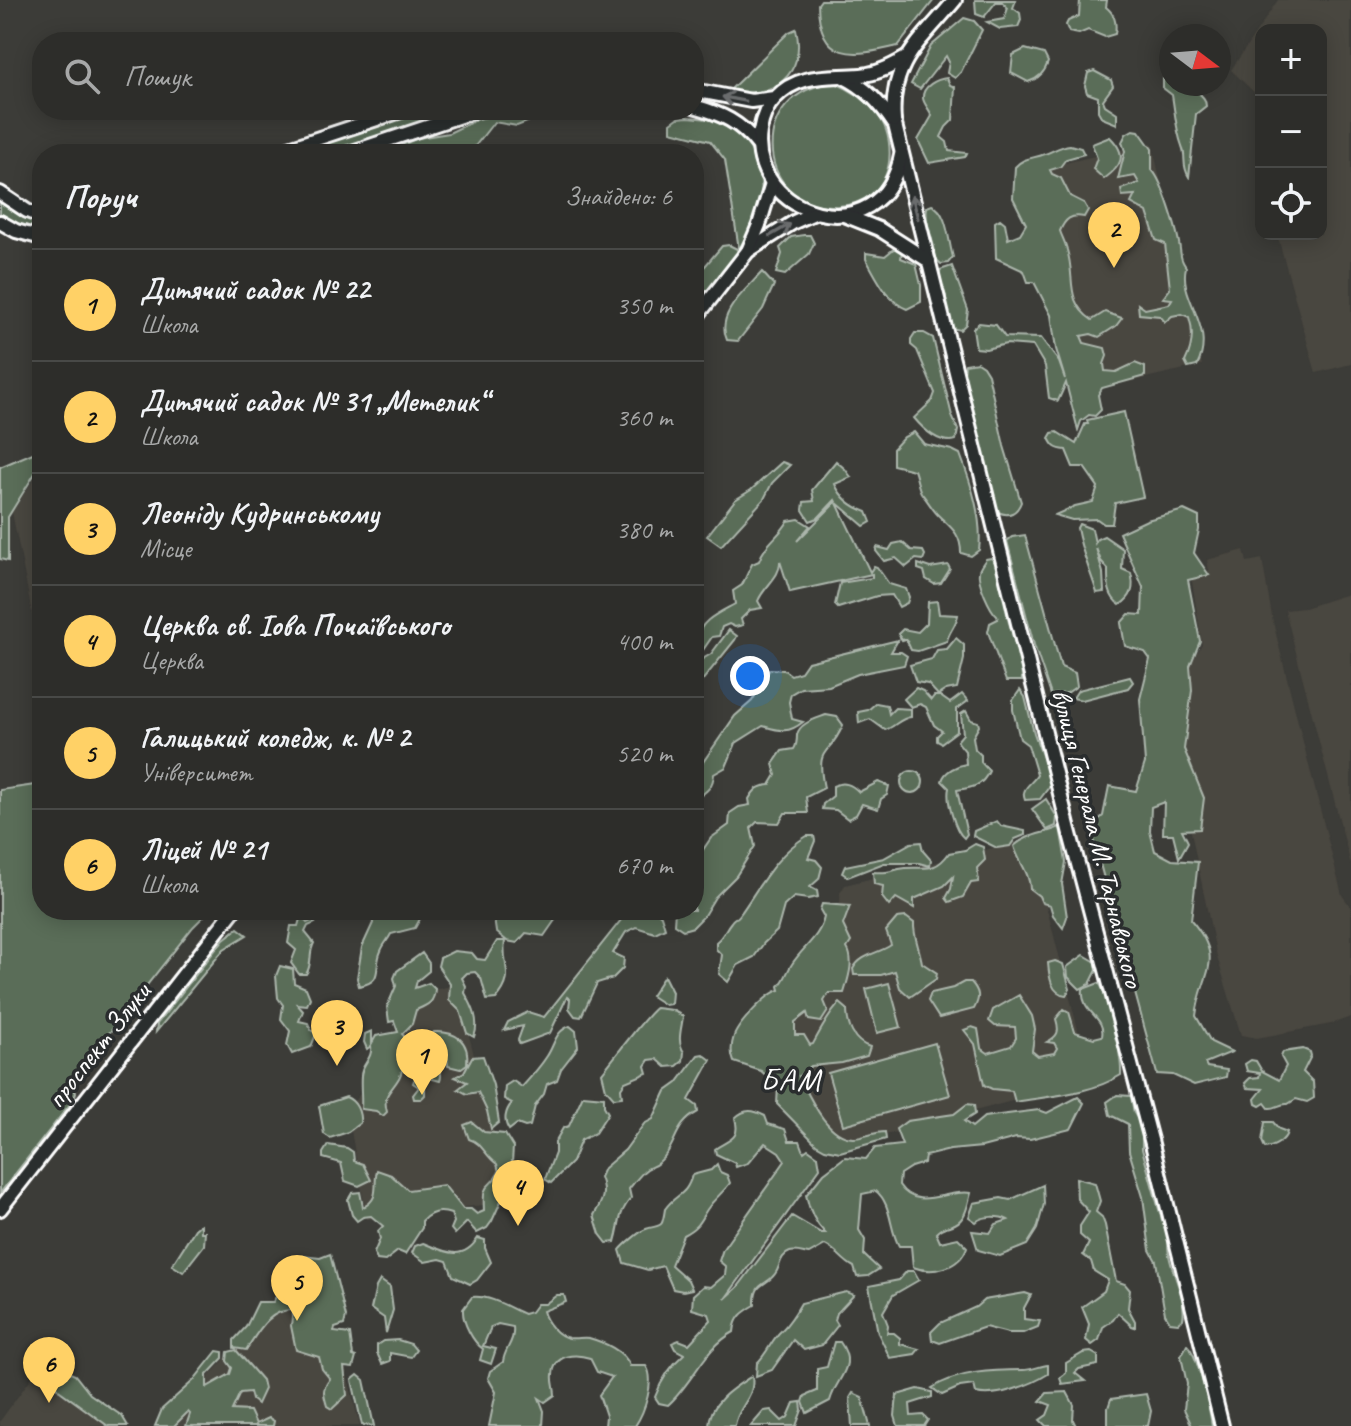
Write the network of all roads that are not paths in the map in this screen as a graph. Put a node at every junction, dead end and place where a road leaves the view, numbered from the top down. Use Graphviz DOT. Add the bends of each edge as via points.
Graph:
graph roads {
  1 [pos="955,0"];
  2 [pos="906,58"];
  3 [pos="842,76"];
  4 [pos="704,92"];
  5 [pos="774,98"];
  6 [pos="704,109"];
  7 [pos="374,120"];
  8 [pos="448,120"];
  9 [pos="895,125"];
  10 [pos="301,144"];
  11 [pos="376,144"];
  12 [pos="758,145"];
  13 [pos="902,152"];
  14 [pos="772,183"];
  15 [pos="0,193"];
  16 [pos="32,213"];
  17 [pos="814,213"];
  18 [pos="844,215"];
  19 [pos="0,222"];
  20 [pos="32,235"];
  21 [pos="748,251"];
  22 [pos="929,261"];
  23 [pos="704,307"];
  24 [pos="226,920"];
  25 [pos="0,1209"];
  26 [pos="1222,1426"];
  1 -- 2 [label="main road"];
  2 -- 3 [label="main road" via="879,72"];
  2 -- 9 [label="main road" via="893,93"];
  3 -- 5 [label="main road" via="815,76"];
  3 -- 9 [label="main road" via="878,99"];
  5 -- 4 [label="main road, one-way" via="751,101"];
  5 -- 12 [label="main road" via="762,119"];
  6 -- 12 [label="main road" via="730,118"];
  7 -- 10 [label="main road"];
  8 -- 11 [label="main road"];
  9 -- 13 [label="main road"];
  12 -- 14 [label="main road"];
  13 -- 18 [label="main road" via="887,192 865,209"];
  22 -- 13 [label="main road, вулиця Генерала М. Тарнавського, one-way"];
  14 -- 17 [label="main road"];
  14 -- 21 [label="main road"];
  15 -- 16 [label="main road"];
  17 -- 18 [label="main road"];
  21 -- 17 [label="main road, one-way"];
  18 -- 22 [label="main road" via="879,229"];
  19 -- 20 [label="main road"];
  21 -- 23 [label="main road"];
  22 -- 26 [label="main road, вулиця Генерала М. Тарнавського"];
  24 -- 25 [label="main road, проспект Злуки"];
}
